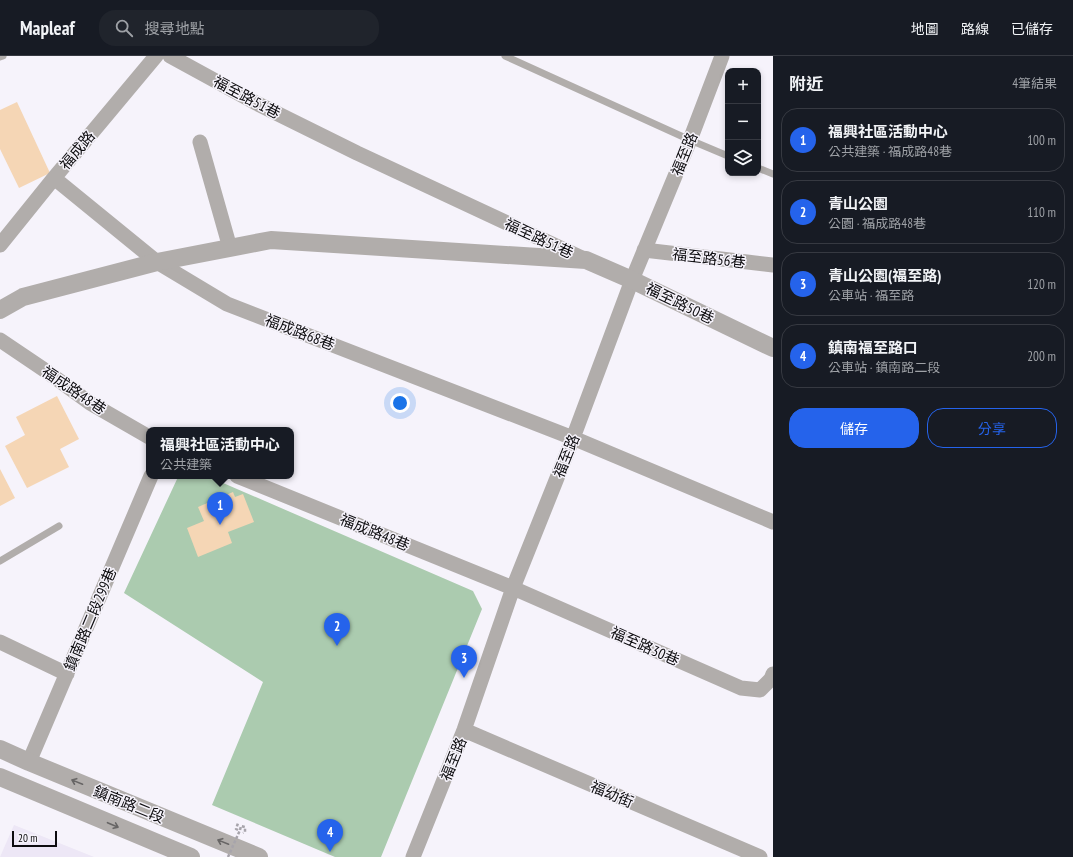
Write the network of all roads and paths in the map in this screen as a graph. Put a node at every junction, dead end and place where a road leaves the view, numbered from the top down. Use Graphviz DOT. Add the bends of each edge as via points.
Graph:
graph roads {
  1 [pos="3,56"];
  2 [pos="156,56"];
  3 [pos="170,56"];
  4 [pos="505,56"];
  5 [pos="722,56"];
  6 [pos="0,57"];
  7 [pos="690,140"];
  8 [pos="200,142"];
  9 [pos="725,155"];
  10 [pos="761,169"];
  11 [pos="773,174"];
  12 [pos="54,178"];
  13 [pos="0,245"];
  14 [pos="230,248"];
  15 [pos="644,250"];
  16 [pos="586,260"];
  17 [pos="157,262"];
  18 [pos="773,265"];
  19 [pos="632,280"];
  20 [pos="0,310"];
  21 [pos="0,340"];
  22 [pos="773,348"];
  23 [pos="146,435"];
  24 [pos="573,438"];
  25 [pos="151,479"];
  26 [pos="244,479"];
  27 [pos="773,522"];
  28 [pos="59,526"];
  29 [pos="0,560"];
  30 [pos="513,588"];
  31 [pos="0,642"];
  32 [pos="67,674"];
  33 [pos="773,674"];
  34 [pos="464,730"];
  35 [pos="1,752"];
  36 [pos="29,762"];
  37 [pos="0,777"];
  38 [pos="245,832"];
  39 [pos="190,857"];
  40 [pos="228,857"];
  41 [pos="259,857"];
  42 [pos="413,857"];
  43 [pos="760,857"];
  1 -- 6 [label="lane"];
  2 -- 12 [label="street, 福成路"];
  3 -- 16 [label="street, 福至路51巷" via="256,103 357,153"];
  4 -- 7 [label="lane"];
  5 -- 7 [label="street, 福至路"];
  7 -- 9 [label="lane"];
  7 -- 15 [label="street, 福至路"];
  8 -- 14 [label="street"];
  10 -- 11 [label="lane"];
  12 -- 13 [label="street, 福成路"];
  12 -- 17 [label="street, 福成路68巷"];
  14 -- 16 [label="street, 福至路51巷" via="272,240"];
  14 -- 17 [label="street, 福至路51巷"];
  15 -- 18 [label="street, 福至路56巷"];
  15 -- 19 [label="street, 福至路"];
  16 -- 19 [label="street, 福至路50巷"];
  17 -- 20 [label="street, 福至路51巷" via="22,297"];
  17 -- 24 [label="street, 福成路68巷" via="227,304"];
  19 -- 22 [label="street, 福至路50巷"];
  19 -- 24 [label="street, 福至路"];
  21 -- 23 [label="street, 福成路48巷" via="90,403"];
  24 -- 27 [label="street"];
  24 -- 30 [label="street, 福至路"];
  25 -- 32 [label="street, 鎮南路二段299巷"];
  26 -- 30 [label="street, 福成路48巷"];
  28 -- 29 [label="lane"];
  30 -- 33 [label="street, 福至路30巷" via="741,688 760,690"];
  30 -- 34 [label="street, 福至路"];
  31 -- 32 [label="street"];
  32 -- 36 [label="street, 鎮南路二段299巷"];
  34 -- 42 [label="street, 福至路"];
  34 -- 43 [label="street, 福幼街"];
  35 -- 36 [label="street, 鎮南路二段"];
  41 -- 36 [label="street, 鎮南路二段, one-way"];
  37 -- 39 [label="street, 鎮南路二段, one-way"];
  38 -- 40 [label="path, bridge" via="245,827 241,826"];
}
